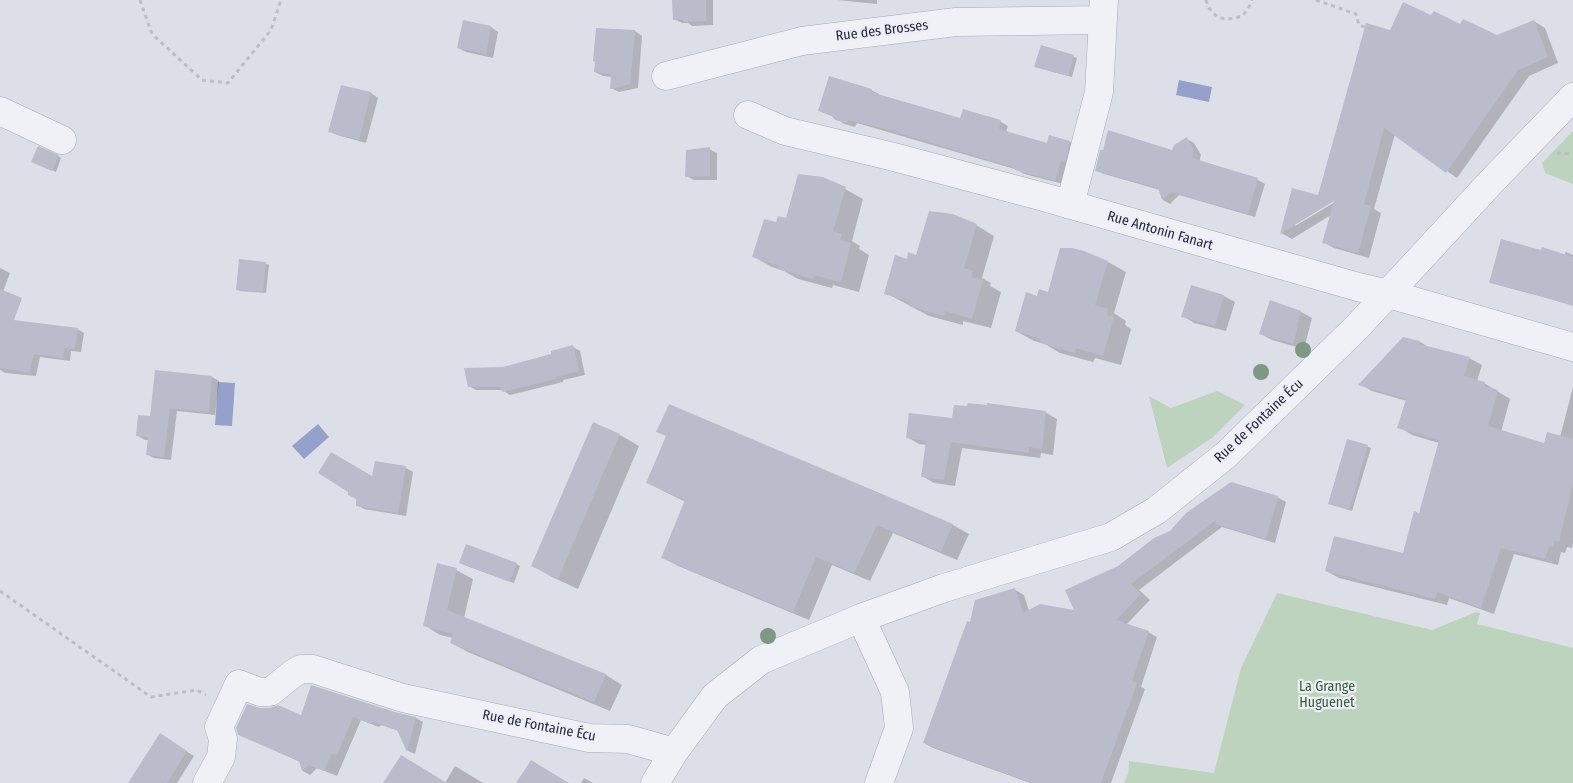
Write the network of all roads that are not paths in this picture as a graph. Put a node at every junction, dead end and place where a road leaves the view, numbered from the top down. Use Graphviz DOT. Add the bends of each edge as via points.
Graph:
graph roads {
  1 [pos="1104,10"];
  2 [pos="666,76"];
  3 [pos="1573,97"];
  4 [pos="0,111"];
  5 [pos="748,115"];
  6 [pos="62,140"];
  7 [pos="1070,205"];
  8 [pos="1389,294"];
  9 [pos="1573,347"];
  10 [pos="861,618"];
  11 [pos="674,752"];
  12 [pos="207,783"];
  13 [pos="655,783"];
  14 [pos="878,783"];
  1 -- 2 [label="street, Rue des Brosses" via="956,22 802,41"];
  1 -- 7 [label="street, Rue des Brosses" via="1099,92"];
  3 -- 8 [label="street, Rue de Fontaine Écu"];
  4 -- 6 [label="street"];
  5 -- 7 [label="street, Rue Antonin Fanart" via="785,131"];
  7 -- 8 [label="street, Rue Antonin Fanart"];
  8 -- 9 [label="street, Rue Antonin Fanart"];
  8 -- 10 [label="street, Rue de Fontaine Écu" via="1227,454 1157,510 1111,537 944,588"];
  10 -- 11 [label="street, Rue de Fontaine Écu" via="761,660 715,696"];
  10 -- 14 [label="street" via="895,692 899,728"];
  11 -- 12 [label="street, Rue de Fontaine Écu" via="628,740 589,738 403,698 313,669 302,669 270,692 239,684 219,727 223,739 221,757"];
  11 -- 13 [label="street, Rue de Fontaine Écu"];
}
